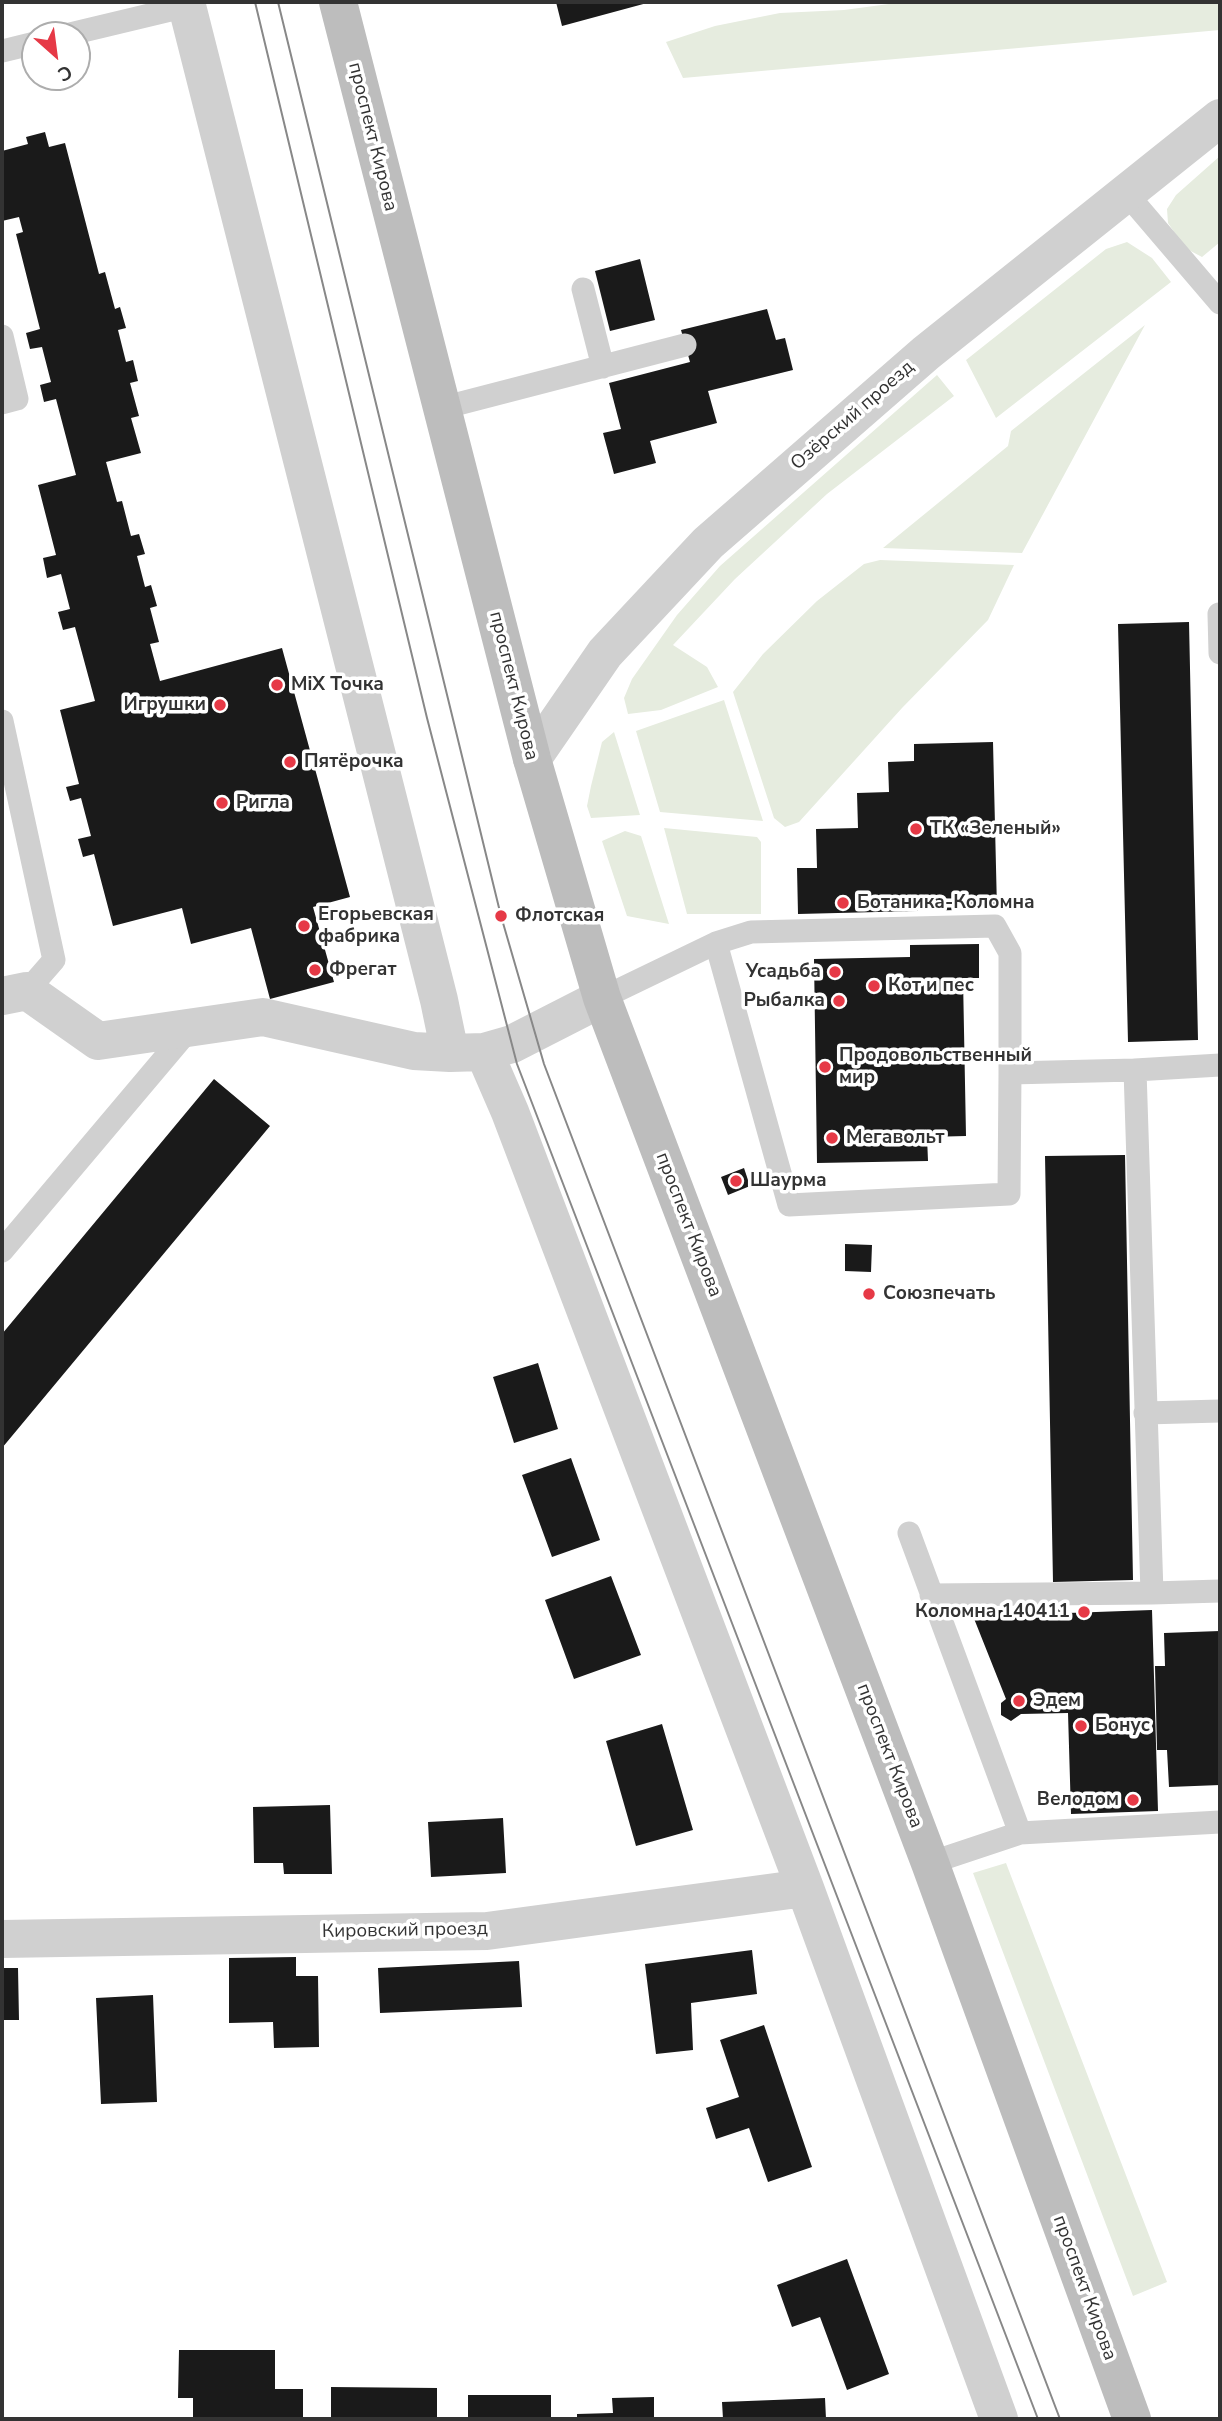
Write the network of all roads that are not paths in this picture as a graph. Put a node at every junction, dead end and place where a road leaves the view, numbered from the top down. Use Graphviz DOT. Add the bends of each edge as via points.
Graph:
graph roads {
  1 [pos="338,2"];
  2 [pos="187,4"];
  3 [pos="91,29"];
  4 [pos="21,46"];
  5 [pos="2,51"];
  6 [pos="1220,118"];
  7 [pos="1126,193"];
  8 [pos="583,289"];
  9 [pos="1220,303"];
  10 [pos="2,336"];
  11 [pos="685,345"];
  12 [pos="603,367"];
  13 [pos="2,403"];
  14 [pos="442,408"];
  15 [pos="1219,614"];
  16 [pos="1220,653"];
  17 [pos="2,721"];
  18 [pos="532,759"];
  19 [pos="716,943"];
  20 [pos="14,994"];
  21 [pos="602,998"];
  22 [pos="191,1027"];
  23 [pos="467,1053"];
  24 [pos="1220,1065"];
  25 [pos="1135,1070"];
  26 [pos="1010,1073"];
  27 [pos="2,1251"];
  28 [pos="1220,1411"];
  29 [pos="1145,1413"];
  30 [pos="909,1532"];
  31 [pos="1220,1591"];
  32 [pos="1152,1593"];
  33 [pos="932,1595"];
  34 [pos="1220,1822"];
  35 [pos="1020,1833"];
  36 [pos="930,1863"];
  37 [pos="805,1888"];
  38 [pos="2,1939"];
  39 [pos="999,2419"];
  40 [pos="1132,2419"];
  1 -- 14 [label="main road, проспект Кирова"];
  2 -- 3 [label="lane"];
  2 -- 23 [label="street" via="433,975"];
  4 -- 5 [label="lane"];
  6 -- 7 [label="street, Озёрский проезд"];
  7 -- 9 [label="lane"];
  7 -- 18 [label="street, Озёрский проезд" via="926,353 708,542 605,653"];
  8 -- 12 [label="lane"];
  10 -- 13 [label="lane" via="16,399"];
  11 -- 12 [label="lane"];
  12 -- 14 [label="lane"];
  14 -- 18 [label="main road, проспект Кирова"];
  15 -- 16 [label="lane"];
  17 -- 20 [label="lane" via="54,960"];
  18 -- 21 [label="main road, проспект Кирова"];
  19 -- 21 [label="lane"];
  19 -- 26 [label="lane" via="751,932 995,926 1010,953"];
  19 -- 26 [label="lane" via="789,1205 1009,1194"];
  20 -- 22 [label="street" via="98,1041"];
  21 -- 23 [label="street" via="536,1035"];
  21 -- 36 [label="main road, проспект Кирова"];
  22 -- 23 [label="street" via="263,1017 414,1051"];
  22 -- 27 [label="lane"];
  23 -- 37 [label="street" via="514,1125"];
  24 -- 25 [label="lane"];
  25 -- 26 [label="lane"];
  25 -- 29 [label="lane"];
  28 -- 29 [label="lane"];
  29 -- 32 [label="lane"];
  30 -- 33 [label="lane"];
  31 -- 32 [label="lane"];
  32 -- 33 [label="lane"];
  33 -- 35 [label="lane"];
  34 -- 35 [label="lane"];
  35 -- 36 [label="lane"];
  36 -- 40 [label="main road, проспект Кирова"];
  37 -- 38 [label="street, Кировский проезд" via="487,1931"];
  37 -- 39 [label="street"];
}
